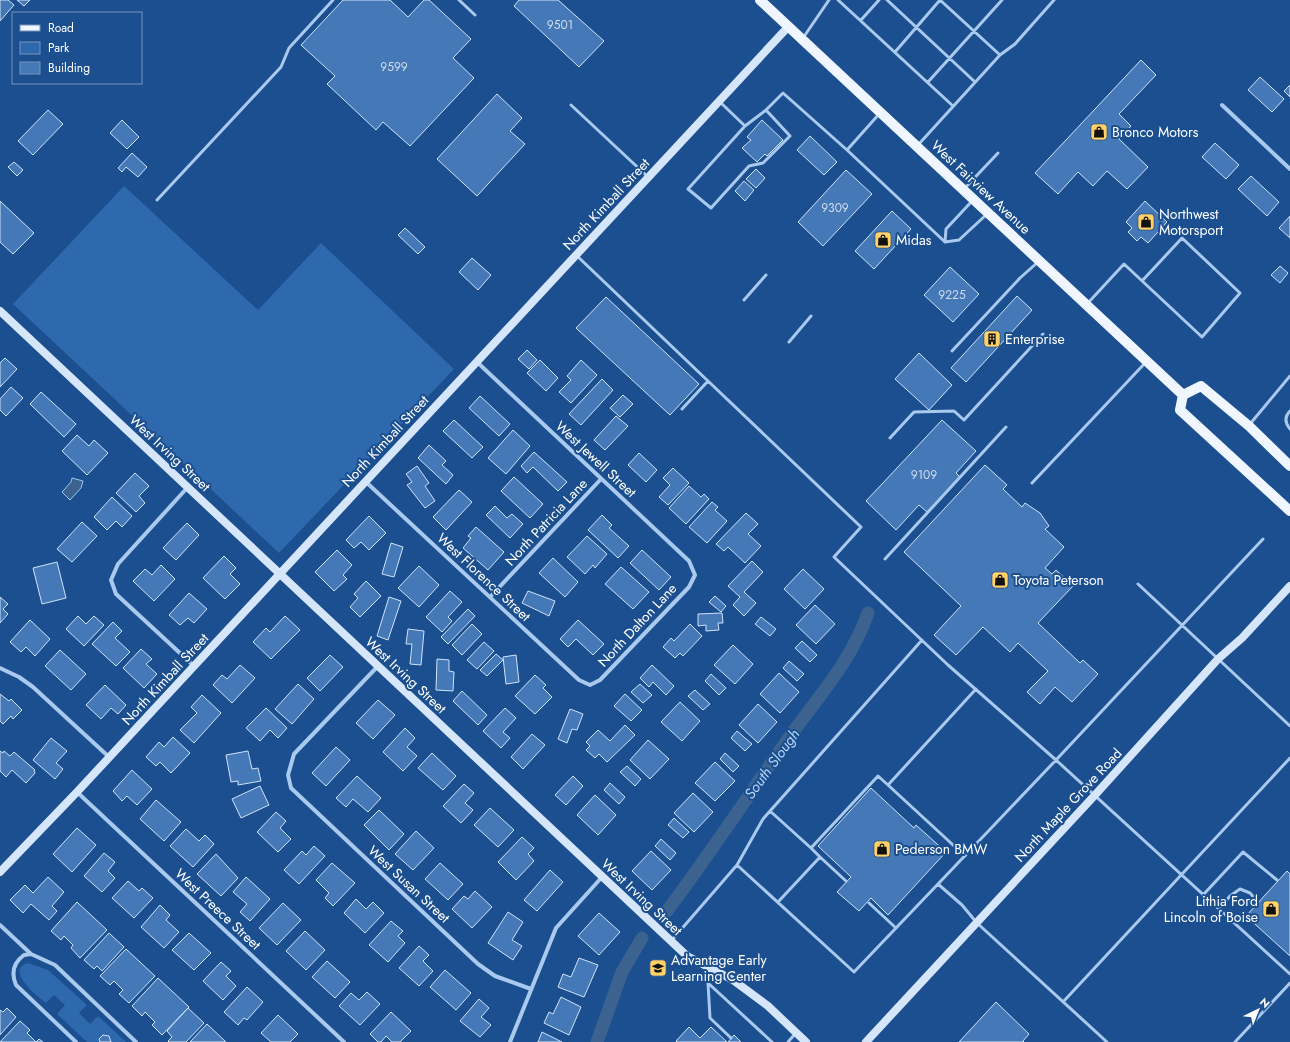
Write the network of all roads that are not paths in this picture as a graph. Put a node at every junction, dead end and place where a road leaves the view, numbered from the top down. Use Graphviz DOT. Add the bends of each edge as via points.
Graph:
graph roads {
  1 [pos="333,0"];
  2 [pos="459,0"];
  3 [pos="760,0"];
  4 [pos="829,0"];
  5 [pos="838,0"];
  6 [pos="879,0"];
  7 [pos="887,0"];
  8 [pos="940,0"];
  9 [pos="1002,0"];
  10 [pos="1054,0"];
  11 [pos="475,15"];
  12 [pos="861,20"];
  13 [pos="788,27"];
  14 [pos="916,27"];
  15 [pos="974,31"];
  16 [pos="802,40"];
  17 [pos="895,52"];
  18 [pos="1000,54"];
  19 [pos="949,58"];
  20 [pos="928,82"];
  21 [pos="975,82"];
  22 [pos="719,101"];
  23 [pos="571,104"];
  24 [pos="1222,105"];
  25 [pos="953,106"];
  26 [pos="766,110"];
  27 [pos="881,113"];
  28 [pos="745,126"];
  29 [pos="916,146"];
  30 [pos="847,150"];
  31 [pos="998,153"];
  32 [pos="1290,168"];
  33 [pos="648,177"];
  34 [pos="963,190"];
  35 [pos="973,199"];
  36 [pos="157,200"];
  37 [pos="988,214"];
  38 [pos="945,242"];
  39 [pos="576,255"];
  40 [pos="1039,261"];
  41 [pos="766,275"];
  42 [pos="1142,281"];
  43 [pos="744,300"];
  44 [pos="1086,305"];
  45 [pos="0,311"];
  46 [pos="811,316"];
  47 [pos="1044,334"];
  48 [pos="789,342"];
  49 [pos="952,350"];
  50 [pos="1147,361"];
  51 [pos="477,362"];
  52 [pos="1290,376"];
  53 [pos="708,381"];
  54 [pos="1183,395"];
  55 [pos="682,409"];
  56 [pos="1290,411"];
  57 [pos="1249,426"];
  58 [pos="1006,428"];
  59 [pos="1290,429"];
  60 [pos="890,438"];
  61 [pos="1290,466"];
  62 [pos="601,479"];
  63 [pos="366,482"];
  64 [pos="1032,483"];
  65 [pos="187,488"];
  66 [pos="1290,511"];
  67 [pos="1263,539"];
  68 [pos="885,559"];
  69 [pos="280,574"];
  70 [pos="695,575"];
  71 [pos="1138,584"];
  72 [pos="1290,586"];
  73 [pos="490,597"];
  74 [pos="1183,626"];
  75 [pos="922,640"];
  76 [pos="1218,659"];
  77 [pos="194,666"];
  78 [pos="378,666"];
  79 [pos="0,668"];
  80 [pos="590,685"];
  81 [pos="976,689"];
  82 [pos="1290,726"];
  83 [pos="110,757"];
  84 [pos="1290,758"];
  85 [pos="1056,760"];
  86 [pos="888,785"];
  87 [pos="77,792"];
  88 [pos="1095,795"];
  89 [pos="770,811"];
  90 [pos="810,848"];
  91 [pos="965,856"];
  92 [pos="820,857"];
  93 [pos="737,865"];
  94 [pos="0,872"];
  95 [pos="1181,874"];
  96 [pos="602,877"];
  97 [pos="1277,880"];
  98 [pos="846,881"];
  99 [pos="938,884"];
  100 [pos="1204,895"];
  101 [pos="778,902"];
  102 [pos="869,902"];
  103 [pos="1258,902"];
  104 [pos="1219,909"];
  105 [pos="977,923"];
  106 [pos="0,925"];
  107 [pos="896,928"];
  108 [pos="671,941"];
  109 [pos="31,954"];
  110 [pos="709,968"];
  111 [pos="1290,974"];
  112 [pos="1290,982"];
  113 [pos="708,983"];
  114 [pos="531,989"];
  115 [pos="1063,1002"];
  116 [pos="796,1032"];
  117 [pos="731,1038"];
  118 [pos="76,1042"];
  119 [pos="136,1042"];
  120 [pos="344,1042"];
  121 [pos="510,1042"];
  122 [pos="772,1042"];
  123 [pos="788,1042"];
  124 [pos="806,1042"];
  125 [pos="866,1042"];
  126 [pos="1107,1042"];
  127 [pos="1235,1042"];
  1 -- 36 [label="lane" via="289,48 282,67"];
  2 -- 11 [label="lane"];
  3 -- 13 [label="main road, West Fairview Avenue"];
  4 -- 16 [label="lane"];
  5 -- 12 [label="lane"];
  6 -- 12 [label="lane"];
  7 -- 14 [label="lane"];
  8 -- 14 [label="lane"];
  8 -- 15 [label="lane"];
  9 -- 15 [label="lane"];
  10 -- 18 [label="lane" via="1015,44"];
  12 -- 17 [label="lane"];
  13 -- 16 [label="main road, West Fairview Avenue"];
  13 -- 22 [label="street, North Kimball Street"];
  14 -- 17 [label="lane"];
  14 -- 19 [label="lane"];
  15 -- 18 [label="lane"];
  15 -- 19 [label="lane"];
  16 -- 27 [label="main road, West Fairview Avenue"];
  17 -- 20 [label="lane"];
  18 -- 21 [label="lane"];
  19 -- 20 [label="lane"];
  19 -- 21 [label="lane"];
  20 -- 25 [label="lane"];
  21 -- 25 [label="lane"];
  22 -- 28 [label="lane"];
  22 -- 33 [label="street, North Kimball Street"];
  23 -- 33 [label="lane"];
  24 -- 32 [label="street"];
  25 -- 29 [label="lane"];
  26 -- 28 [label="lane"];
  26 -- 28 [label="lane" via="790,136 764,163 749,166 711,208 688,189"];
  26 -- 30 [label="lane" via="783,93"];
  27 -- 29 [label="main road, West Fairview Avenue"];
  27 -- 30 [label="lane"];
  29 -- 34 [label="main road, West Fairview Avenue"];
  30 -- 38 [label="lane"];
  31 -- 34 [label="lane"];
  33 -- 39 [label="street, North Kimball Street"];
  34 -- 35 [label="main road, West Fairview Avenue"];
  35 -- 37 [label="main road, West Fairview Avenue"];
  35 -- 38 [label="lane" via="946,229"];
  37 -- 38 [label="lane" via="959,240"];
  37 -- 40 [label="main road, West Fairview Avenue"];
  39 -- 51 [label="street, North Kimball Street"];
  39 -- 53 [label="lane"];
  40 -- 44 [label="main road, West Fairview Avenue"];
  40 -- 49 [label="lane"];
  41 -- 43 [label="lane"];
  42 -- 42 [label="lane" via="1202,337 1240,293 1182,238"];
  42 -- 44 [label="lane" via="1124,264"];
  44 -- 50 [label="main road, West Fairview Avenue"];
  45 -- 65 [label="street, West Irving Street"];
  46 -- 48 [label="lane"];
  47 -- 60 [label="lane" via="964,420 954,411 914,412"];
  50 -- 54 [label="main road, West Fairview Avenue"];
  50 -- 64 [label="lane"];
  51 -- 62 [label="street, West Jewell Street"];
  51 -- 63 [label="street, North Kimball Street"];
  52 -- 57 [label="lane"];
  53 -- 55 [label="lane"];
  53 -- 75 [label="lane" via="861,527 834,557"];
  54 -- 57 [label="main road" via="1201,386"];
  54 -- 66 [label="main road" via="1180,410"];
  56 -- 59 [label="lane" via="1286,419"];
  57 -- 61 [label="main road"];
  58 -- 68 [label="lane"];
  62 -- 70 [label="street, West Jewell Street" via="689,561"];
  62 -- 73 [label="street, North Patricia Lane"];
  63 -- 69 [label="street, North Kimball Street"];
  63 -- 73 [label="street, West Florence Street"];
  65 -- 69 [label="street, West Irving Street"];
  65 -- 77 [label="street" via="118,564 111,580 116,594"];
  67 -- 74 [label="lane"];
  69 -- 77 [label="street, North Kimball Street"];
  69 -- 78 [label="street, West Irving Street"];
  70 -- 80 [label="street, North Dalton Lane" via="689,587 600,680"];
  71 -- 74 [label="lane"];
  72 -- 76 [label="street, North Maple Grove Road" via="1242,638"];
  73 -- 80 [label="street, West Florence Street" via="579,680"];
  74 -- 76 [label="lane"];
  74 -- 85 [label="lane"];
  75 -- 81 [label="lane"];
  75 -- 89 [label="lane"];
  76 -- 82 [label="lane"];
  76 -- 88 [label="street, North Maple Grove Road"];
  77 -- 83 [label="street, North Kimball Street"];
  78 -- 96 [label="street, West Irving Street"];
  78 -- 114 [label="street, West Susan Street" via="294,754 288,775 291,788 478,964 495,976"];
  79 -- 83 [label="street" via="33,687"];
  81 -- 85 [label="lane"];
  81 -- 86 [label="lane"];
  83 -- 87 [label="street, North Kimball Street"];
  84 -- 95 [label="lane"];
  85 -- 88 [label="lane"];
  85 -- 91 [label="lane"];
  86 -- 90 [label="lane" via="878,776"];
  86 -- 91 [label="lane"];
  87 -- 94 [label="street, North Kimball Street"];
  87 -- 120 [label="street, West Preece Street"];
  88 -- 95 [label="lane"];
  88 -- 105 [label="street, North Maple Grove Road"];
  89 -- 90 [label="lane"];
  89 -- 93 [label="lane"];
  90 -- 92 [label="lane"];
  91 -- 99 [label="lane"];
  92 -- 98 [label="lane"];
  92 -- 101 [label="lane"];
  93 -- 101 [label="lane"];
  93 -- 108 [label="lane"];
  95 -- 100 [label="lane"];
  95 -- 115 [label="lane"];
  96 -- 108 [label="street, West Irving Street"];
  96 -- 114 [label="street" via="556,928"];
  97 -- 100 [label="lane" via="1244,852"];
  99 -- 105 [label="lane" via="962,905"];
  99 -- 107 [label="lane"];
  100 -- 104 [label="lane"];
  101 -- 107 [label="lane" via="854,972"];
  102 -- 107 [label="lane"];
  103 -- 104 [label="lane" via="1250,893 1240,889"];
  104 -- 111 [label="lane"];
  105 -- 115 [label="lane"];
  105 -- 125 [label="street, North Maple Grove Road"];
  106 -- 109 [label="street"];
  108 -- 110 [label="street, West Irving Street" via="687,956"];
  109 -- 118 [label="street" via="24,955 15,965 13,978 16,985"];
  109 -- 119 [label="street" via="55,965"];
  110 -- 113 [label="lane"];
  110 -- 116 [label="street, West Irving Street" via="733,980"];
  112 -- 127 [label="lane"];
  113 -- 117 [label="lane" via="710,1018"];
  113 -- 122 [label="lane"];
  114 -- 121 [label="street"];
  115 -- 126 [label="lane"];
  116 -- 123 [label="lane"];
  116 -- 124 [label="street, West Irving Street"];
}
